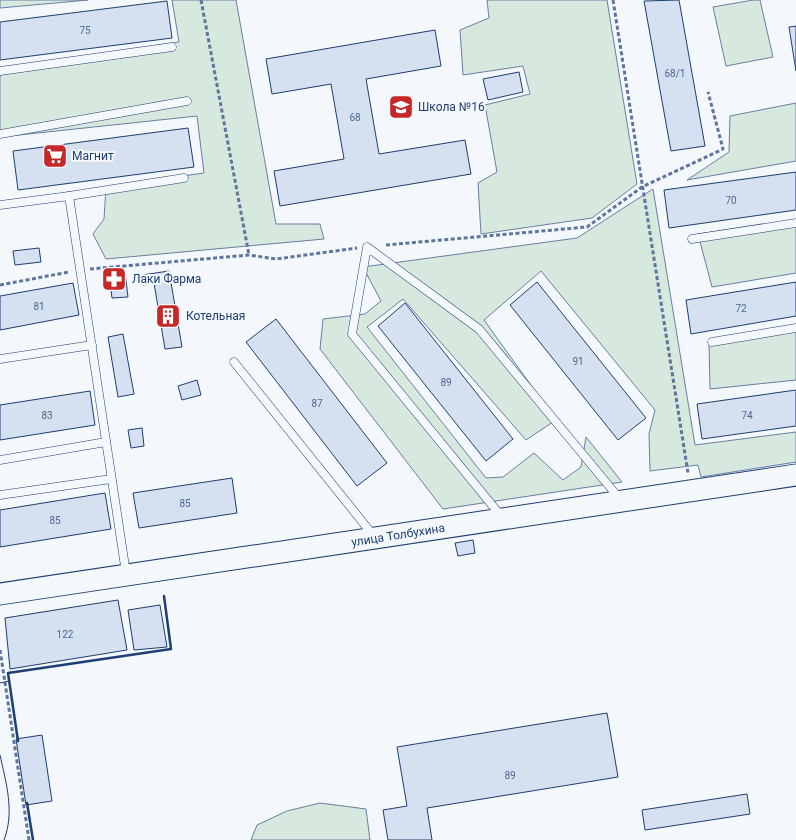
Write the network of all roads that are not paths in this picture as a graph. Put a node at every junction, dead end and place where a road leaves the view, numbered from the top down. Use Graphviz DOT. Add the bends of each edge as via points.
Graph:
graph roads {
  1 [pos="172,47"];
  2 [pos="0,71"];
  3 [pos="187,101"];
  4 [pos="0,134"];
  5 [pos="184,178"];
  6 [pos="69,196"];
  7 [pos="0,206"];
  8 [pos="796,223"];
  9 [pos="692,239"];
  10 [pos="796,328"];
  11 [pos="712,342"];
  12 [pos="92,345"];
  13 [pos="0,359"];
  14 [pos="234,362"];
  15 [pos="106,442"];
  16 [pos="0,460"];
  17 [pos="796,475"];
  18 [pos="111,479"];
  19 [pos="0,495"];
  20 [pos="622,501"];
  21 [pos="504,519"];
  22 [pos="376,538"];
  23 [pos="126,575"];
  24 [pos="0,594"];
  1 -- 2 [label="lane"];
  3 -- 4 [label="lane"];
  5 -- 6 [label="lane"];
  6 -- 7 [label="lane"];
  6 -- 12 [label="lane"];
  8 -- 9 [label="lane"];
  10 -- 11 [label="lane"];
  12 -- 13 [label="lane"];
  12 -- 15 [label="lane"];
  14 -- 22 [label="lane"];
  15 -- 16 [label="lane"];
  15 -- 18 [label="lane"];
  17 -- 20 [label="street, улица Толбухина"];
  18 -- 19 [label="lane"];
  18 -- 23 [label="lane"];
  20 -- 21 [label="street, улица Толбухина"];
  20 -- 21 [label="lane" via="479,329 367,247 352,334"];
  21 -- 22 [label="street, улица Толбухина"];
  22 -- 23 [label="street, улица Толбухина"];
  23 -- 24 [label="street, улица Толбухина"];
}
